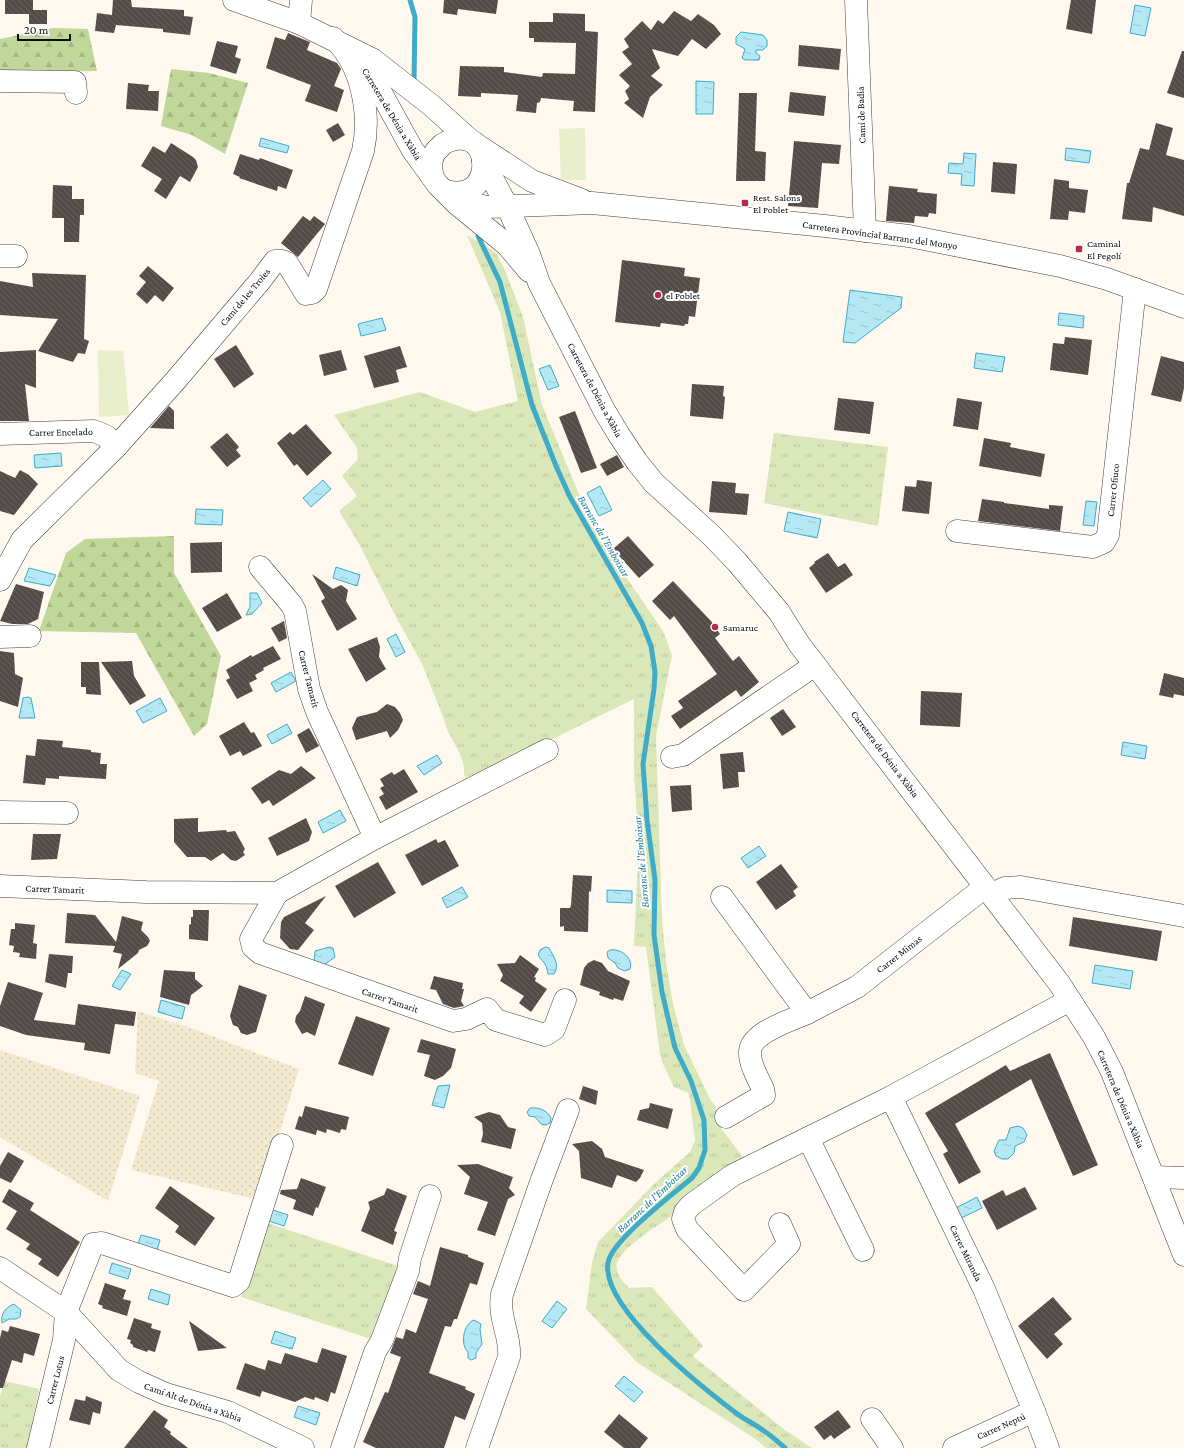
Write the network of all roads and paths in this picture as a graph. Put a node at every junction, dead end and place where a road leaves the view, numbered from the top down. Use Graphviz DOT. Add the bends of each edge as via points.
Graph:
graph roads {
  1 [pos="234,0"];
  2 [pos="302,0"];
  3 [pos="856,0"];
  4 [pos="299,23"];
  5 [pos="336,40"];
  6 [pos="0,81"];
  7 [pos="76,93"];
  8 [pos="471,141"];
  9 [pos="483,161"];
  10 [pos="447,191"];
  11 [pos="592,203"];
  12 [pos="508,208"];
  13 [pos="865,231"];
  14 [pos="539,283"];
  15 [pos="1135,289"];
  16 [pos="1184,307"];
  17 [pos="0,434"];
  18 [pos="116,447"];
  19 [pos="957,531"];
  20 [pos="260,567"];
  21 [pos="0,580"];
  22 [pos="30,636"];
  23 [pos="0,637"];
  24 [pos="816,665"];
  25 [pos="548,750"];
  26 [pos="672,757"];
  27 [pos="0,812"];
  28 [pos="67,813"];
  29 [pos="375,838"];
  30 [pos="0,886"];
  31 [pos="988,891"];
  32 [pos="277,893"];
  33 [pos="722,897"];
  34 [pos="1184,916"];
  35 [pos="565,1000"];
  36 [pos="1070,1000"];
  37 [pos="807,1013"];
  38 [pos="891,1097"];
  39 [pos="568,1110"];
  40 [pos="726,1117"];
  41 [pos="808,1138"];
  42 [pos="282,1145"];
  43 [pos="1154,1178"];
  44 [pos="1184,1178"];
  45 [pos="430,1196"];
  46 [pos="780,1224"];
  47 [pos="863,1250"];
  48 [pos="1184,1256"];
  49 [pos="0,1268"];
  50 [pos="66,1312"];
  51 [pos="1034,1411"];
  52 [pos="872,1419"];
  53 [pos="38,1448"];
  54 [pos="303,1448"];
  55 [pos="342,1448"];
  56 [pos="477,1448"];
  57 [pos="892,1448"];
  58 [pos="954,1448"];
  59 [pos="1048,1448"];
  1 -- 4 [label="street, Carretera de Dénia a Xàbia"];
  2 -- 4 [label="street"];
  3 -- 13 [label="street, Camí de Badia"];
  4 -- 5 [label="street, Carretera de Dénia a Xàbia"];
  5 -- 8 [label="street, Carretera de Dénia a Xàbia" via="378,63"];
  5 -- 10 [label="street, Carretera de Dénia a Xàbia" via="363,64 412,149"];
  5 -- 18 [label="street, Camí de les Troies" via="354,67 366,113 367,136 316,289 306,294 287,264 275,261 176,380"];
  6 -- 7 [label="street" via="75,82"];
  8 -- 9 [label="street" via="477,146"];
  8 -- 10 [label="street" via="448,141 434,153 431,169"];
  8 -- 11 [label="street, Carretera Provincial Barranc del Monyo" via="538,184"];
  9 -- 10 [label="street" via="482,178 475,186"];
  9 -- 12 [label="street, Carretera de Dénia a Xàbia"];
  10 -- 12 [label="street, Carretera Provincial Barranc del Monyo" via="480,206"];
  10 -- 14 [label="street, Carretera de Dénia a Xàbia" via="507,245"];
  11 -- 12 [label="street, Carretera Provincial Barranc del Monyo"];
  11 -- 13 [label="street, Carretera Provincial Barranc del Monyo"];
  12 -- 14 [label="street, Carretera de Dénia a Xàbia"];
  13 -- 15 [label="street, Carretera Provincial Barranc del Monyo" via="950,243 1060,266"];
  14 -- 24 [label="street, Carretera de Dénia a Xàbia" via="604,410 637,462 654,483 737,562 779,612"];
  15 -- 16 [label="street, Carretera Provincial Barranc del Monyo"];
  15 -- 19 [label="street, Carrer Ofiuco" via="1108,535 1104,542 1093,547"];
  17 -- 18 [label="street, Carrer Encelado" via="94,431 106,436"];
  18 -- 21 [label="street, Camí de les Troies" via="22,540"];
  20 -- 29 [label="street, Carrer Tamarit" via="295,611 309,689 317,712"];
  22 -- 23 [label="street"];
  24 -- 26 [label="street" via="683,755"];
  24 -- 31 [label="street, Carretera de Dénia a Xàbia"];
  25 -- 29 [label="street, Carrer Tamarit"];
  27 -- 28 [label="street"];
  29 -- 32 [label="street, Carrer Tamarit"];
  30 -- 32 [label="street, Carrer Tamarit" via="146,892"];
  31 -- 34 [label="street, Carrer Mimas" via="1021,887"];
  31 -- 36 [label="street, Carretera de Dénia a Xàbia"];
  31 -- 37 [label="street, Carrer Mimas" via="857,987"];
  32 -- 35 [label="street, Carrer Tamarit" via="251,939 253,946 260,953 453,1021 466,1019 488,1009 496,1020 545,1035 554,1029"];
  33 -- 37 [label="street"];
  36 -- 38 [label="street"];
  36 -- 43 [label="street, Carretera de Dénia a Xàbia" via="1094,1037 1112,1072"];
  37 -- 40 [label="street, Carrer Mimas" via="758,1036 751,1044 750,1055 764,1095"];
  38 -- 41 [label="street"];
  38 -- 51 [label="street, Carrer Miranda" via="984,1289"];
  39 -- 56 [label="street" via="502,1294 500,1313 509,1345 509,1357"];
  41 -- 46 [label="street" via="732,1175 691,1205 683,1219 687,1229 744,1290 789,1244"];
  41 -- 47 [label="street"];
  42 -- 50 [label="street, Carrer Lotus" via="239,1281 233,1286 96,1242"];
  43 -- 44 [label="street"];
  43 -- 48 [label="street, Carretera de Dénia a Xàbia"];
  45 -- 55 [label="street" via="408,1271 375,1352"];
  49 -- 50 [label="street, Camí Alt de Dénia a Xàbia"];
  50 -- 53 [label="street, Carrer Lotus" via="64,1340"];
  50 -- 54 [label="street, Camí Alt de Dénia a Xàbia" via="119,1370 139,1382 166,1394 228,1412"];
  51 -- 58 [label="street, Carrer Neptú"];
  51 -- 59 [label="street, Carrer Neptú"];
  52 -- 57 [label="street"];
}
